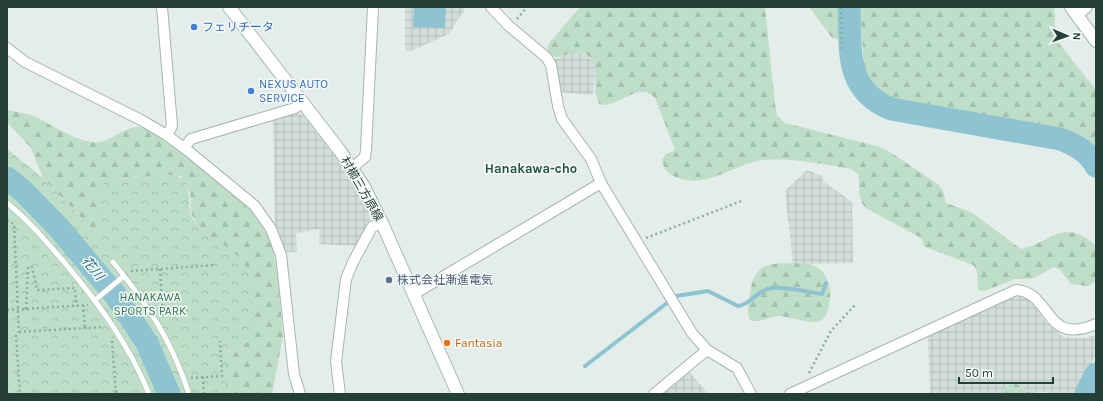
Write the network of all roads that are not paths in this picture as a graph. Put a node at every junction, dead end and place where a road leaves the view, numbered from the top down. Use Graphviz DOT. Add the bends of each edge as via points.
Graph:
graph roads {
  1 [pos="162,7"];
  2 [pos="229,7"];
  3 [pos="373,7"];
  4 [pos="491,7"];
  5 [pos="1087,7"];
  6 [pos="1074,12"];
  7 [pos="1096,41"];
  8 [pos="7,48"];
  9 [pos="302,102"];
  10 [pos="166,135"];
  11 [pos="184,148"];
  12 [pos="352,168"];
  13 [pos="601,183"];
  14 [pos="7,202"];
  15 [pos="382,222"];
  16 [pos="113,262"];
  17 [pos="122,278"];
  18 [pos="414,294"];
  19 [pos="97,298"];
  20 [pos="1096,324"];
  21 [pos="707,350"];
  22 [pos="149,394"];
  23 [pos="189,394"];
  24 [pos="300,394"];
  25 [pos="340,394"];
  26 [pos="458,394"];
  27 [pos="654,394"];
  28 [pos="751,394"];
  29 [pos="790,394"];
  1 -- 10 [label="street" via="172,126"];
  2 -- 9 [label="main road, 村櫛三方原線"];
  3 -- 12 [label="street" via="366,150 365,157"];
  4 -- 13 [label="street" via="547,58 551,65 562,119 591,159"];
  5 -- 6 [label="street"];
  6 -- 7 [label="main road"];
  8 -- 10 [label="street" via="25,62"];
  9 -- 11 [label="street" via="295,108 191,140"];
  9 -- 12 [label="main road, 村櫛三方原線"];
  10 -- 11 [label="street"];
  11 -- 24 [label="street" via="244,196 264,217 271,229 281,255 294,374"];
  12 -- 15 [label="main road, 村櫛三方原線"];
  13 -- 18 [label="street"];
  13 -- 21 [label="street" via="692,333"];
  14 -- 19 [label="lane"];
  15 -- 18 [label="main road, 村櫛三方原線"];
  15 -- 25 [label="street" via="372,227 346,279 336,362"];
  16 -- 17 [label="lane"];
  17 -- 19 [label="lane"];
  17 -- 23 [label="lane" via="157,321"];
  18 -- 26 [label="main road, 村櫛三方原線"];
  19 -- 22 [label="lane" via="130,352"];
  20 -- 29 [label="street" via="1079,329 1063,327 1050,318 1031,293 1016,290"];
  21 -- 27 [label="street"];
  21 -- 28 [label="street" via="737,368"];
}
